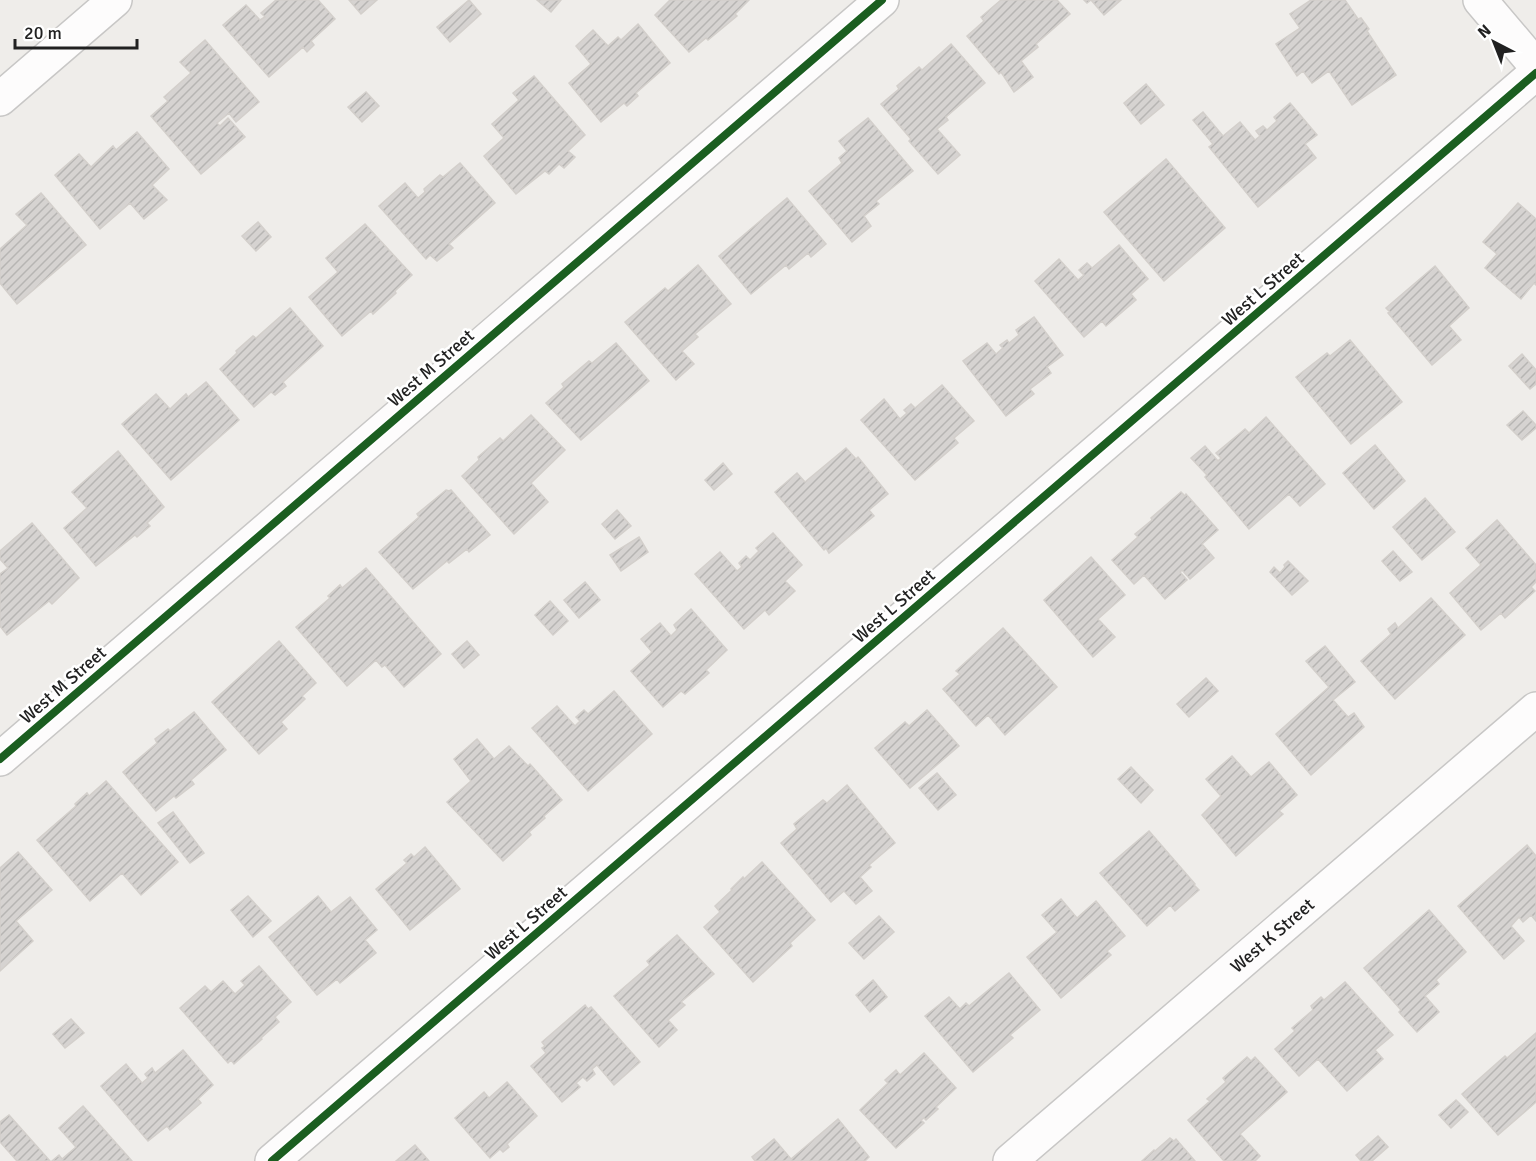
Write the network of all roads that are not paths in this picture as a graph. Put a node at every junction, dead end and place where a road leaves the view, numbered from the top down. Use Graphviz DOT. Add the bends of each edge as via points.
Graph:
graph roads {
  1 [pos="115,0"];
  2 [pos="882,0"];
  3 [pos="1480,0"];
  4 [pos="1536,66"];
  5 [pos="1536,73"];
  6 [pos="0,99"];
  7 [pos="1536,709"];
  8 [pos="0,759"];
  9 [pos="272,1161"];
  10 [pos="1010,1161"];
  1 -- 6 [label="street"];
  2 -- 8 [label="street, West M Street"];
  3 -- 4 [label="street"];
  5 -- 9 [label="street, West L Street"];
  7 -- 10 [label="street, West K Street"];
}
